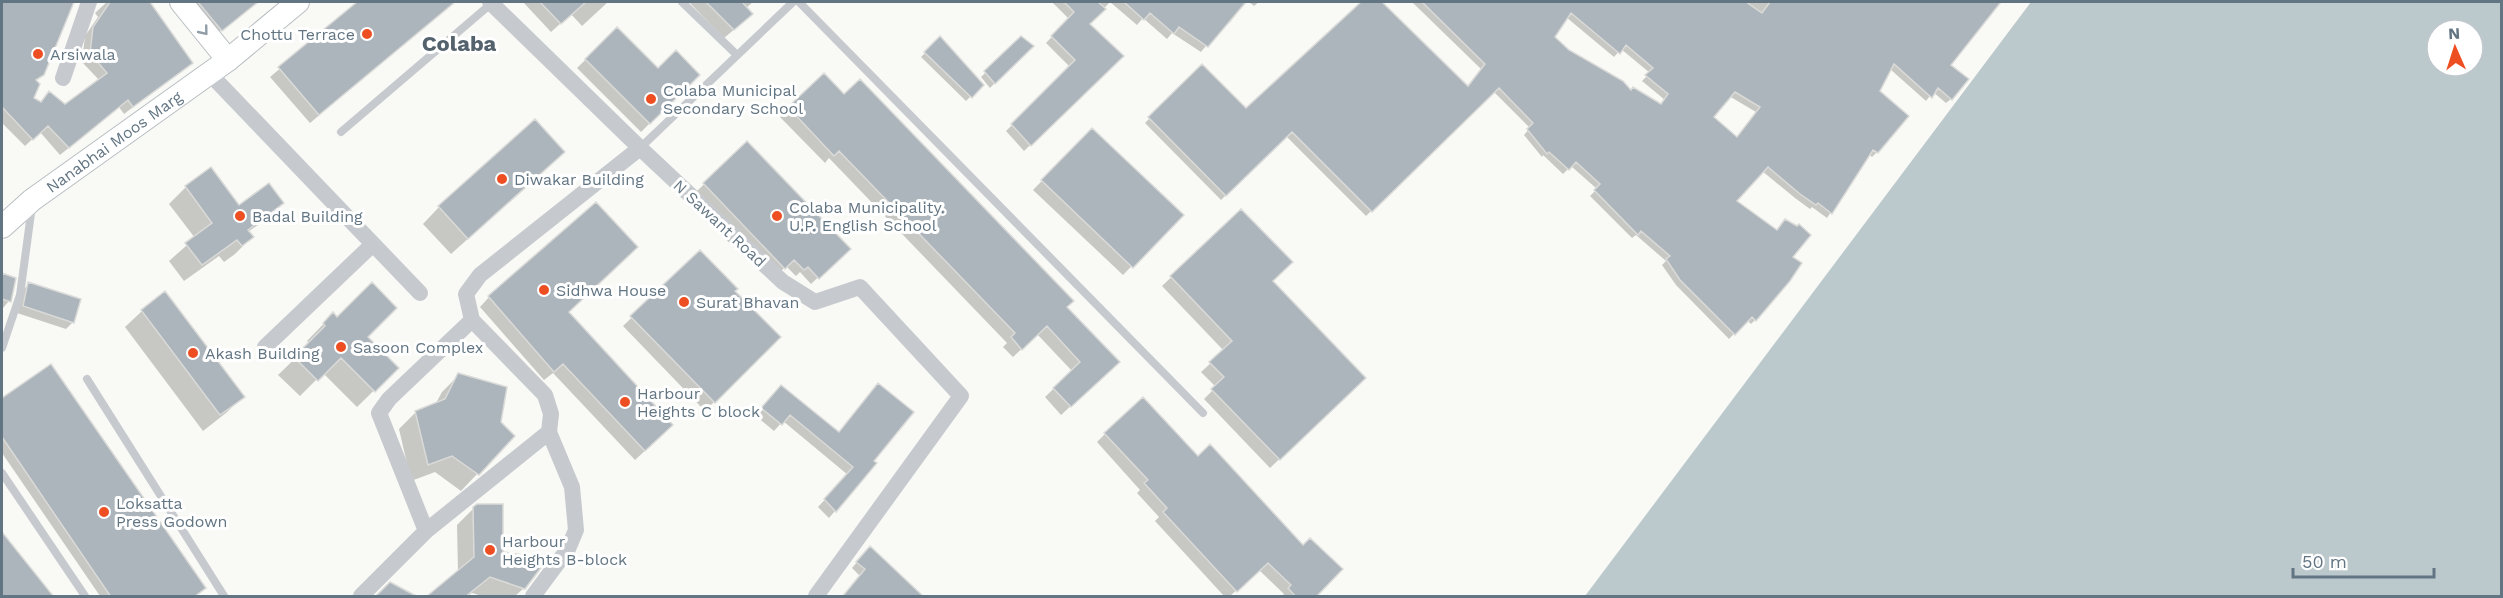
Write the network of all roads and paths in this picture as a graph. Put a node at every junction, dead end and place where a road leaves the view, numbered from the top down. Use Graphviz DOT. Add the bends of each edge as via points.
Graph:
graph roads {
  1 [pos="89,2"];
  2 [pos="181,2"];
  3 [pos="298,2"];
  4 [pos="491,2"];
  5 [pos="682,2"];
  6 [pos="793,2"];
  7 [pos="800,2"];
  8 [pos="737,55"];
  9 [pos="219,67"];
  10 [pos="63,78"];
  11 [pos="341,132"];
  12 [pos="640,148"];
  13 [pos="32,200"];
  14 [pos="2,227"];
  15 [pos="373,244"];
  16 [pos="420,293"];
  17 [pos="472,320"];
  18 [pos="265,347"];
  19 [pos="2,348"];
  20 [pos="87,379"];
  21 [pos="1203,413"];
  22 [pos="549,432"];
  23 [pos="2,473"];
  24 [pos="426,531"];
  25 [pos="223,596"];
  26 [pos="85,597"];
  27 [pos="361,597"];
  28 [pos="533,597"];
  29 [pos="816,597"];
  1 -- 10 [label="street"];
  2 -- 9 [label="main road, one-way"];
  3 -- 9 [label="main road, Nanabhai Moos Marg"];
  4 -- 11 [label="lane"];
  4 -- 12 [label="street, N Sawant Road"];
  5 -- 8 [label="lane"];
  6 -- 8 [label="lane"];
  7 -- 21 [label="lane"];
  8 -- 12 [label="lane"];
  9 -- 13 [label="main road, Nanabhai Moos Marg"];
  9 -- 15 [label="street"];
  12 -- 17 [label="street" via="480,274 466,294"];
  12 -- 29 [label="street, N Sawant Road" via="783,282 815,302 860,287 961,396"];
  13 -- 14 [label="main road, Nanabhai Moos Marg"];
  13 -- 19 [label="lane" via="20,295"];
  15 -- 16 [label="street"];
  15 -- 18 [label="street"];
  17 -- 22 [label="street" via="545,395 551,414"];
  17 -- 24 [label="street" via="379,413"];
  20 -- 25 [label="lane"];
  22 -- 24 [label="street"];
  22 -- 28 [label="street" via="572,487 576,530 568,549"];
  23 -- 26 [label="lane"];
  24 -- 27 [label="street"];
}
